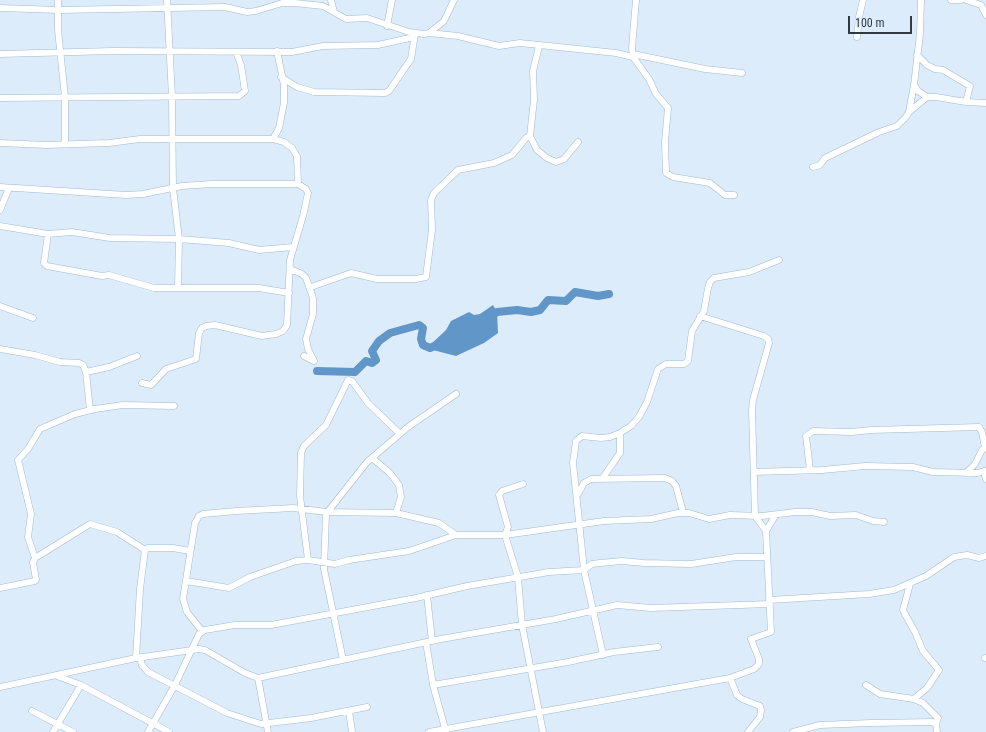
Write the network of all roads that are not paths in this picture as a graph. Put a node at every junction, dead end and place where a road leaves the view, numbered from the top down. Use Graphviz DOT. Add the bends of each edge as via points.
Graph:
graph roads {
  1 [pos="58,0"];
  2 [pos="167,0"];
  3 [pos="331,0"];
  4 [pos="392,0"];
  5 [pos="454,0"];
  6 [pos="636,0"];
  7 [pos="863,0"];
  8 [pos="921,0"];
  9 [pos="951,0"];
  10 [pos="960,0"];
  11 [pos="966,0"];
  12 [pos="0,8"];
  13 [pos="167,8"];
  14 [pos="59,10"];
  15 [pos="334,12"];
  16 [pos="986,15"];
  17 [pos="387,26"];
  18 [pos="429,33"];
  19 [pos="414,35"];
  20 [pos="857,37"];
  21 [pos="539,46"];
  22 [pos="277,51"];
  23 [pos="169,52"];
  24 [pos="236,52"];
  25 [pos="59,53"];
  26 [pos="0,54"];
  27 [pos="917,55"];
  28 [pos="633,56"];
  29 [pos="742,73"];
  30 [pos="282,77"];
  31 [pos="914,85"];
  32 [pos="65,97"];
  33 [pos="172,97"];
  34 [pos="927,97"];
  35 [pos="0,98"];
  36 [pos="966,102"];
  37 [pos="986,103"];
  38 [pos="908,112"];
  39 [pos="530,136"];
  40 [pos="273,139"];
  41 [pos="173,140"];
  42 [pos="578,142"];
  43 [pos="0,143"];
  44 [pos="65,143"];
  45 [pos="813,167"];
  46 [pos="298,184"];
  47 [pos="0,187"];
  48 [pos="9,188"];
  49 [pos="173,188"];
  50 [pos="734,195"];
  51 [pos="0,210"];
  52 [pos="0,226"];
  53 [pos="48,234"];
  54 [pos="179,239"];
  55 [pos="293,247"];
  56 [pos="779,260"];
  57 [pos="290,269"];
  58 [pos="178,287"];
  59 [pos="311,287"];
  60 [pos="289,294"];
  61 [pos="0,306"];
  62 [pos="700,316"];
  63 [pos="33,318"];
  64 [pos="0,349"];
  65 [pos="137,356"];
  66 [pos="304,356"];
  67 [pos="86,372"];
  68 [pos="142,383"];
  69 [pos="456,394"];
  70 [pos="174,406"];
  71 [pos="90,410"];
  72 [pos="620,433"];
  73 [pos="400,434"];
  74 [pos="986,448"];
  75 [pos="372,458"];
  76 [pos="810,470"];
  77 [pos="985,471"];
  78 [pos="754,472"];
  79 [pos="966,473"];
  80 [pos="602,479"];
  81 [pos="986,479"];
  82 [pos="523,484"];
  83 [pos="578,494"];
  84 [pos="301,509"];
  85 [pos="327,512"];
  86 [pos="683,512"];
  87 [pos="396,513"];
  88 [pos="754,516"];
  89 [pos="775,516"];
  90 [pos="884,522"];
  91 [pos="578,525"];
  92 [pos="766,531"];
  93 [pos="456,535"];
  94 [pos="505,535"];
  95 [pos="145,550"];
  96 [pos="190,551"];
  97 [pos="986,556"];
  98 [pos="767,557"];
  99 [pos="35,558"];
  100 [pos="308,560"];
  101 [pos="323,563"];
  102 [pos="584,570"];
  103 [pos="518,577"];
  104 [pos="186,581"];
  105 [pos="910,584"];
  106 [pos="0,588"];
  107 [pos="427,596"];
  108 [pos="769,602"];
  109 [pos="594,610"];
  110 [pos="332,613"];
  111 [pos="522,625"];
  112 [pos="202,631"];
  113 [pos="429,642"];
  114 [pos="658,647"];
  115 [pos="194,649"];
  116 [pos="603,655"];
  117 [pos="138,658"];
  118 [pos="343,660"];
  119 [pos="529,668"];
  120 [pos="57,676"];
  121 [pos="258,678"];
  122 [pos="730,678"];
  123 [pos="433,684"];
  124 [pos="175,685"];
  125 [pos="81,686"];
  126 [pos="866,686"];
  127 [pos="0,687"];
  128 [pos="914,699"];
  129 [pos="367,707"];
  130 [pos="32,711"];
  131 [pos="349,711"];
  132 [pos="540,711"];
  133 [pos="153,723"];
  134 [pos="58,724"];
  135 [pos="267,724"];
  136 [pos="936,724"];
  137 [pos="446,730"];
  138 [pos="53,732"];
  139 [pos="74,732"];
  140 [pos="148,732"];
  141 [pos="169,732"];
  142 [pos="268,732"];
  143 [pos="352,732"];
  144 [pos="429,732"];
  145 [pos="543,732"];
  146 [pos="748,732"];
  147 [pos="793,732"];
  148 [pos="937,732"];
  1 -- 14 [label="street"];
  2 -- 13 [label="street"];
  3 -- 15 [label="street"];
  4 -- 17 [label="street"];
  5 -- 18 [label="street" via="444,21"];
  6 -- 28 [label="street"];
  7 -- 20 [label="street"];
  8 -- 27 [label="street"];
  9 -- 10 [label="street"];
  11 -- 16 [label="street" via="981,5"];
  12 -- 14 [label="street"];
  13 -- 14 [label="street"];
  13 -- 15 [label="street" via="225,7 247,12 288,2 323,6"];
  13 -- 23 [label="street"];
  14 -- 25 [label="street"];
  15 -- 17 [label="street" via="346,19 367,18"];
  17 -- 19 [label="street"];
  18 -- 19 [label="street"];
  18 -- 21 [label="street" via="458,36 499,46 520,43"];
  19 -- 22 [label="street" via="395,42 363,46 323,46 292,52"];
  19 -- 30 [label="street" via="411,59 385,93 306,91"];
  21 -- 28 [label="street"];
  21 -- 39 [label="street" via="534,71"];
  22 -- 24 [label="street"];
  22 -- 30 [label="street"];
  23 -- 24 [label="street"];
  23 -- 25 [label="street" via="113,50"];
  23 -- 33 [label="street"];
  24 -- 33 [label="street" via="243,72 243,94"];
  25 -- 26 [label="street"];
  25 -- 32 [label="street"];
  27 -- 31 [label="street"];
  27 -- 36 [label="street" via="928,65 943,70 970,86"];
  28 -- 29 [label="street"];
  28 -- 50 [label="street" via="656,94 668,108 666,173 673,177 710,183 725,195"];
  30 -- 40 [label="street" via="284,103 279,128"];
  31 -- 34 [label="street"];
  31 -- 38 [label="street"];
  32 -- 33 [label="street"];
  32 -- 35 [label="street"];
  32 -- 44 [label="street"];
  33 -- 41 [label="street"];
  34 -- 36 [label="street" via="936,96"];
  34 -- 38 [label="street"];
  36 -- 37 [label="street"];
  38 -- 45 [label="street" via="900,124 825,158 820,165"];
  39 -- 42 [label="street" via="537,150 556,162 564,159"];
  39 -- 59 [label="street" via="512,155 494,163 458,170 434,193 431,200 432,230 426,277 377,279 351,273"];
  40 -- 41 [label="street"];
  40 -- 46 [label="street" via="284,142 297,156"];
  41 -- 44 [label="street"];
  41 -- 49 [label="street"];
  43 -- 44 [label="street"];
  46 -- 49 [label="street" via="212,184"];
  46 -- 55 [label="street" via="304,186 308,193"];
  47 -- 48 [label="street"];
  48 -- 49 [label="street" via="126,195"];
  48 -- 51 [label="street"];
  49 -- 54 [label="street"];
  52 -- 53 [label="street"];
  53 -- 54 [label="street" via="72,232 110,238"];
  53 -- 58 [label="street" via="44,263 47,266 102,276 110,275 154,288"];
  54 -- 55 [label="street" via="229,242 259,250"];
  54 -- 58 [label="street"];
  55 -- 57 [label="street"];
  56 -- 62 [label="street" via="749,272 714,278 710,282 706,303"];
  57 -- 59 [label="street" via="302,274"];
  57 -- 60 [label="street"];
  58 -- 60 [label="street" via="259,288"];
  59 -- 66 [label="street" via="313,309 306,338 314,361"];
  60 -- 68 [label="street" via="287,325 283,331 262,336 215,325 206,326 199,332 196,359 166,369 150,385"];
  61 -- 63 [label="street"];
  62 -- 72 [label="street" via="692,331 688,362 666,364 658,369 639,417"];
  62 -- 78 [label="street" via="768,339 753,400"];
  64 -- 67 [label="street" via="60,362 79,363"];
  65 -- 67 [label="street" via="109,367"];
  67 -- 71 [label="street"];
  69 -- 73 [label="street"];
  70 -- 71 [label="street" via="123,405"];
  71 -- 99 [label="street" via="40,429 18,460 31,514 28,537"];
  72 -- 80 [label="street" via="620,453"];
  72 -- 83 [label="street" via="601,438 582,436 576,441 573,463"];
  73 -- 75 [label="street"];
  73 -- 84 [label="street" via="368,403 352,381 348,380 326,424 304,446 301,453"];
  74 -- 76 [label="street" via="979,428 813,431 806,436"];
  74 -- 79 [label="street"];
  75 -- 85 [label="street"];
  75 -- 87 [label="street" via="390,473 399,485 401,497"];
  76 -- 78 [label="street"];
  76 -- 79 [label="street" via="865,466 913,467 933,472"];
  77 -- 79 [label="street"];
  77 -- 81 [label="street"];
  78 -- 88 [label="street"];
  80 -- 83 [label="street" via="587,481"];
  80 -- 86 [label="street" via="664,478 672,481 679,493"];
  82 -- 94 [label="street" via="500,493 508,527"];
  83 -- 91 [label="street"];
  84 -- 85 [label="street"];
  84 -- 96 [label="street" via="203,514 196,523"];
  84 -- 100 [label="street"];
  85 -- 87 [label="street"];
  85 -- 101 [label="street"];
  86 -- 88 [label="street" via="709,520 730,515"];
  86 -- 91 [label="street" via="651,519 604,520"];
  87 -- 93 [label="street" via="439,523"];
  88 -- 89 [label="street"];
  88 -- 92 [label="street"];
  89 -- 90 [label="street" via="812,512 830,516 856,515"];
  89 -- 92 [label="street"];
  91 -- 94 [label="street"];
  91 -- 102 [label="street"];
  92 -- 98 [label="street"];
  93 -- 94 [label="street"];
  93 -- 101 [label="street" via="409,551 335,564"];
  94 -- 103 [label="street"];
  95 -- 96 [label="street" via="174,548"];
  95 -- 99 [label="street" via="117,532 90,524"];
  95 -- 117 [label="street" via="140,589"];
  96 -- 104 [label="street"];
  97 -- 105 [label="street" via="979,558 967,555 954,558"];
  98 -- 102 [label="street" via="736,557 691,564 622,561 592,564"];
  98 -- 108 [label="street"];
  99 -- 106 [label="street" via="35,582"];
  100 -- 101 [label="street"];
  100 -- 104 [label="street" via="281,564 229,588"];
  101 -- 110 [label="street"];
  102 -- 103 [label="street"];
  102 -- 109 [label="street"];
  103 -- 107 [label="street"];
  103 -- 111 [label="street"];
  104 -- 112 [label="street" via="183,605"];
  105 -- 108 [label="street" via="894,590 868,594"];
  105 -- 128 [label="street" via="904,614 915,632 922,652 939,670 927,688"];
  107 -- 110 [label="street"];
  107 -- 113 [label="street"];
  108 -- 109 [label="street" via="651,608 626,605"];
  108 -- 122 [label="street" via="771,632 751,639 759,664 754,669"];
  109 -- 111 [label="street"];
  109 -- 116 [label="street"];
  110 -- 112 [label="street" via="271,625 235,625"];
  110 -- 118 [label="street"];
  111 -- 113 [label="street"];
  111 -- 119 [label="street"];
  112 -- 115 [label="street"];
  113 -- 118 [label="street"];
  113 -- 123 [label="street"];
  114 -- 116 [label="street"];
  115 -- 117 [label="street"];
  115 -- 121 [label="street" via="205,650"];
  115 -- 124 [label="street"];
  116 -- 119 [label="street"];
  117 -- 120 [label="street"];
  117 -- 124 [label="street" via="148,672"];
  118 -- 121 [label="street"];
  119 -- 123 [label="street"];
  119 -- 132 [label="street"];
  120 -- 125 [label="street"];
  120 -- 127 [label="street"];
  121 -- 135 [label="street"];
  122 -- 132 [label="street"];
  122 -- 146 [label="street" via="742,699 760,706 760,717"];
  123 -- 137 [label="street"];
  124 -- 133 [label="street"];
  124 -- 135 [label="street" via="227,713"];
  125 -- 133 [label="street"];
  125 -- 134 [label="street"];
  126 -- 128 [label="street" via="880,694"];
  128 -- 136 [label="street" via="923,703 936,715"];
  129 -- 131 [label="street"];
  130 -- 134 [label="street"];
  131 -- 135 [label="street"];
  131 -- 143 [label="street"];
  132 -- 137 [label="street"];
  132 -- 145 [label="street"];
  133 -- 140 [label="street"];
  133 -- 141 [label="street"];
  134 -- 138 [label="street"];
  134 -- 139 [label="street"];
  135 -- 142 [label="street"];
  136 -- 147 [label="street" via="871,722 820,726"];
  136 -- 148 [label="street"];
  137 -- 144 [label="street"];
}
